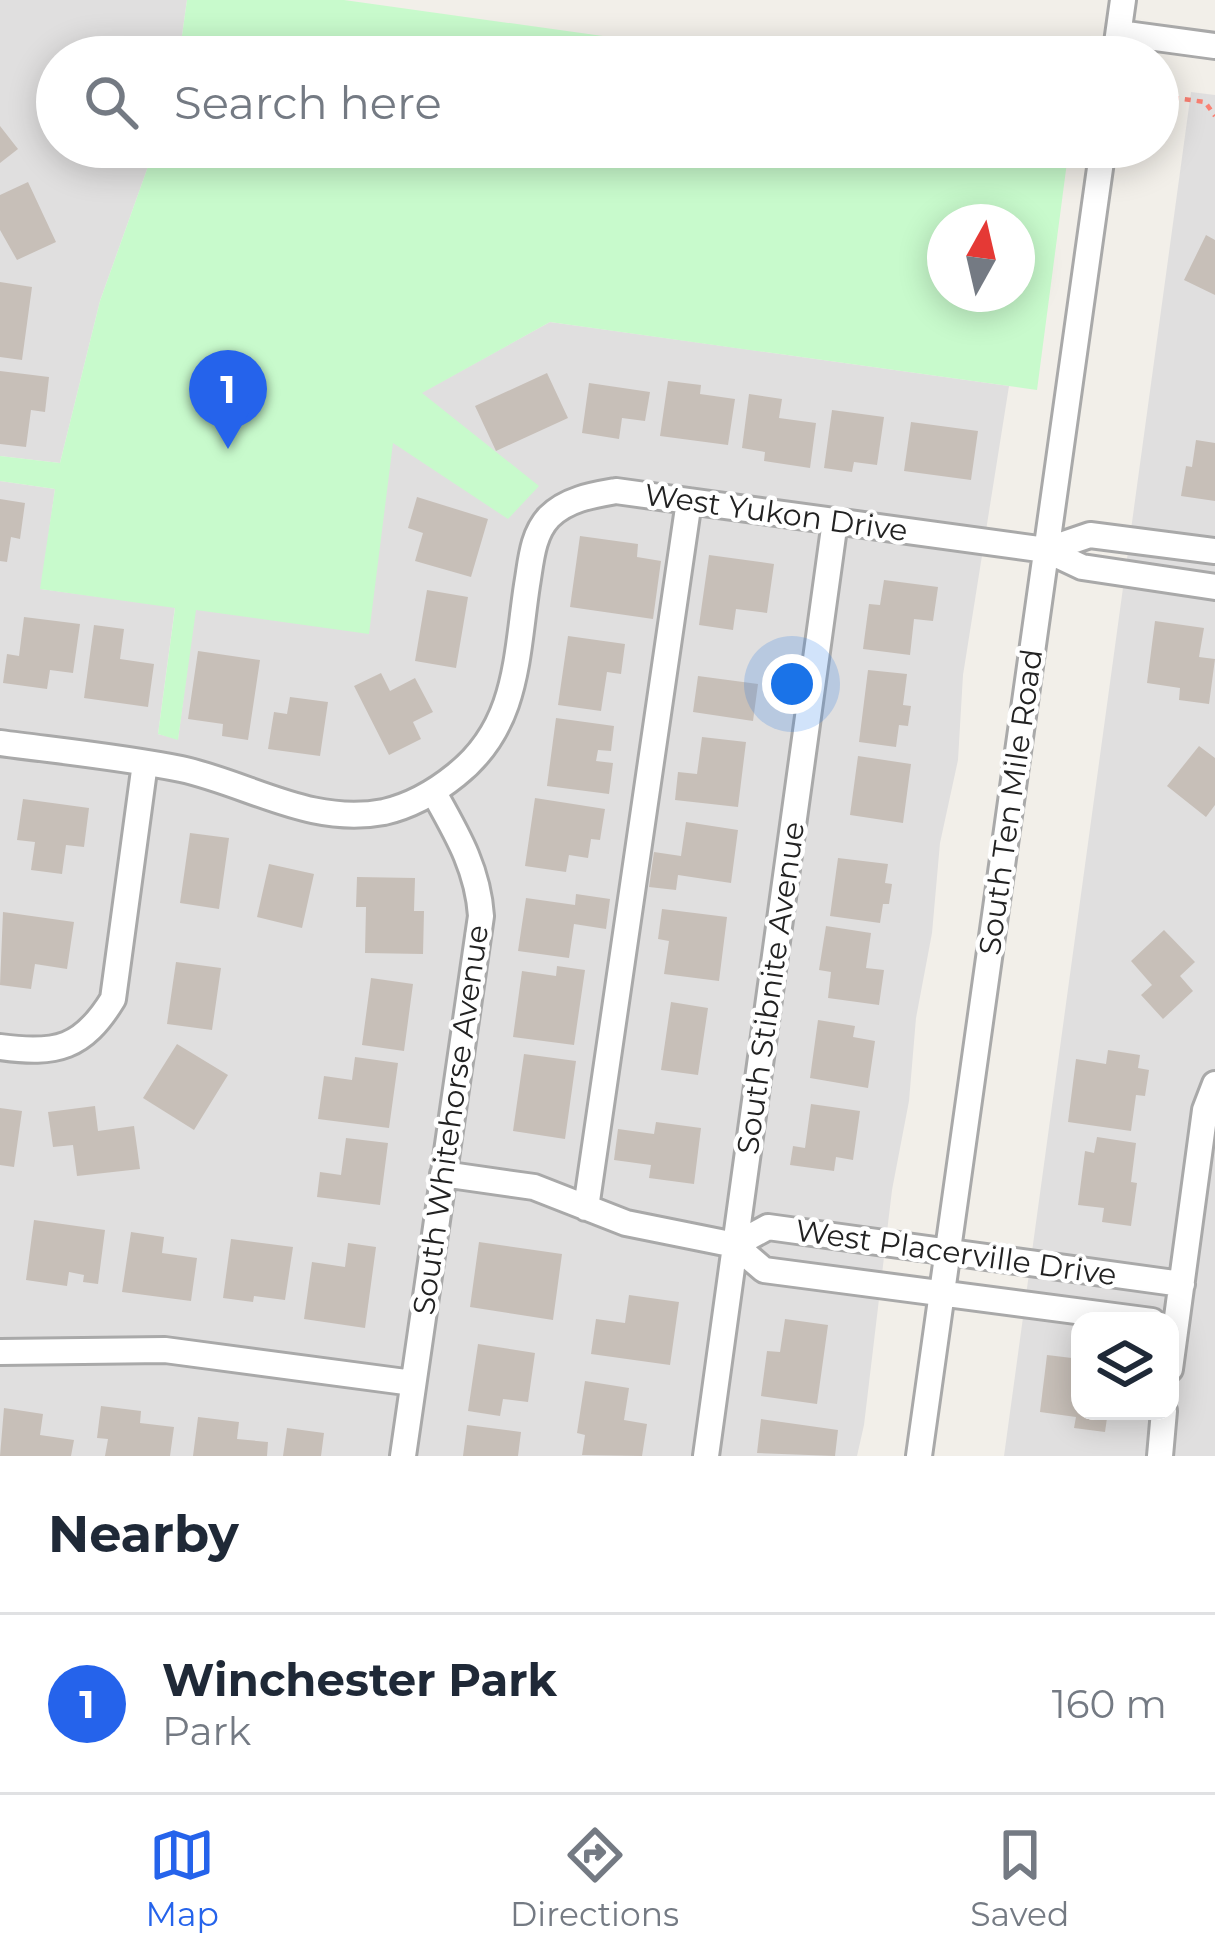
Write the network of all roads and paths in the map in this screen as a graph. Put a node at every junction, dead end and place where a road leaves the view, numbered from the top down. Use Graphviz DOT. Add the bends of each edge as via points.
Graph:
graph roads {
  1 [pos="1124,0"];
  2 [pos="1118,36"];
  3 [pos="1179,46"];
  4 [pos="1215,46"];
  5 [pos="1179,98"];
  6 [pos="1215,116"];
  7 [pos="1100,168"];
  8 [pos="689,500"];
  9 [pos="835,520"];
  10 [pos="1046,550"];
  11 [pos="1215,551"];
  12 [pos="1215,587"];
  13 [pos="0,742"];
  14 [pos="145,763"];
  15 [pos="434,793"];
  16 [pos="0,1047"];
  17 [pos="1215,1084"];
  18 [pos="443,1174"];
  19 [pos="586,1208"];
  20 [pos="735,1245"];
  21 [pos="949,1251"];
  22 [pos="1182,1284"];
  23 [pos="943,1294"];
  24 [pos="1081,1312"];
  25 [pos="1171,1312"];
  26 [pos="0,1352"];
  27 [pos="413,1383"];
  28 [pos="1163,1420"];
  29 [pos="403,1456"];
  30 [pos="706,1456"];
  31 [pos="919,1456"];
  32 [pos="1160,1456"];
  1 -- 2 [label="street"];
  3 -- 4 [label="street"];
  5 -- 6 [label="path" via="1205,102"];
  7 -- 10 [label="street, South Ten Mile Road"];
  8 -- 9 [label="street, West Yukon Drive"];
  8 -- 15 [label="street, West Yukon Drive" via="616,491 578,498 549,518 533,546 499,728 476,760"];
  8 -- 19 [label="street"];
  9 -- 10 [label="street, West Yukon Drive"];
  9 -- 20 [label="street, South Stibnite Avenue"];
  10 -- 11 [label="street" via="1090,535"];
  10 -- 12 [label="street" via="1082,567"];
  10 -- 21 [label="street, South Ten Mile Road"];
  13 -- 14 [label="street, West Yukon Drive"];
  14 -- 15 [label="street, West Yukon Drive" via="331,815 385,812"];
  14 -- 16 [label="street" via="113,999 94,1030 63,1047"];
  15 -- 18 [label="street, South Whitehorse Avenue" via="466,850 481,916"];
  17 -- 22 [label="street"];
  18 -- 19 [label="street, West Placerville Drive" via="534,1187"];
  18 -- 27 [label="street, South Whitehorse Avenue"];
  19 -- 20 [label="street, West Placerville Drive"];
  20 -- 21 [label="street, West Placerville Drive" via="768,1227"];
  20 -- 23 [label="street, West Placerville Drive" via="764,1270"];
  20 -- 30 [label="street, South Stibnite Avenue"];
  21 -- 22 [label="street, West Placerville Drive"];
  21 -- 23 [label="street, South Ten Mile Road"];
  22 -- 25 [label="street"];
  23 -- 24 [label="street, West Placerville Drive"];
  23 -- 31 [label="street, South Ten Mile Road"];
  26 -- 27 [label="street" via="165,1351"];
  27 -- 29 [label="street, South Whitehorse Avenue"];
  28 -- 32 [label="street"];
}
